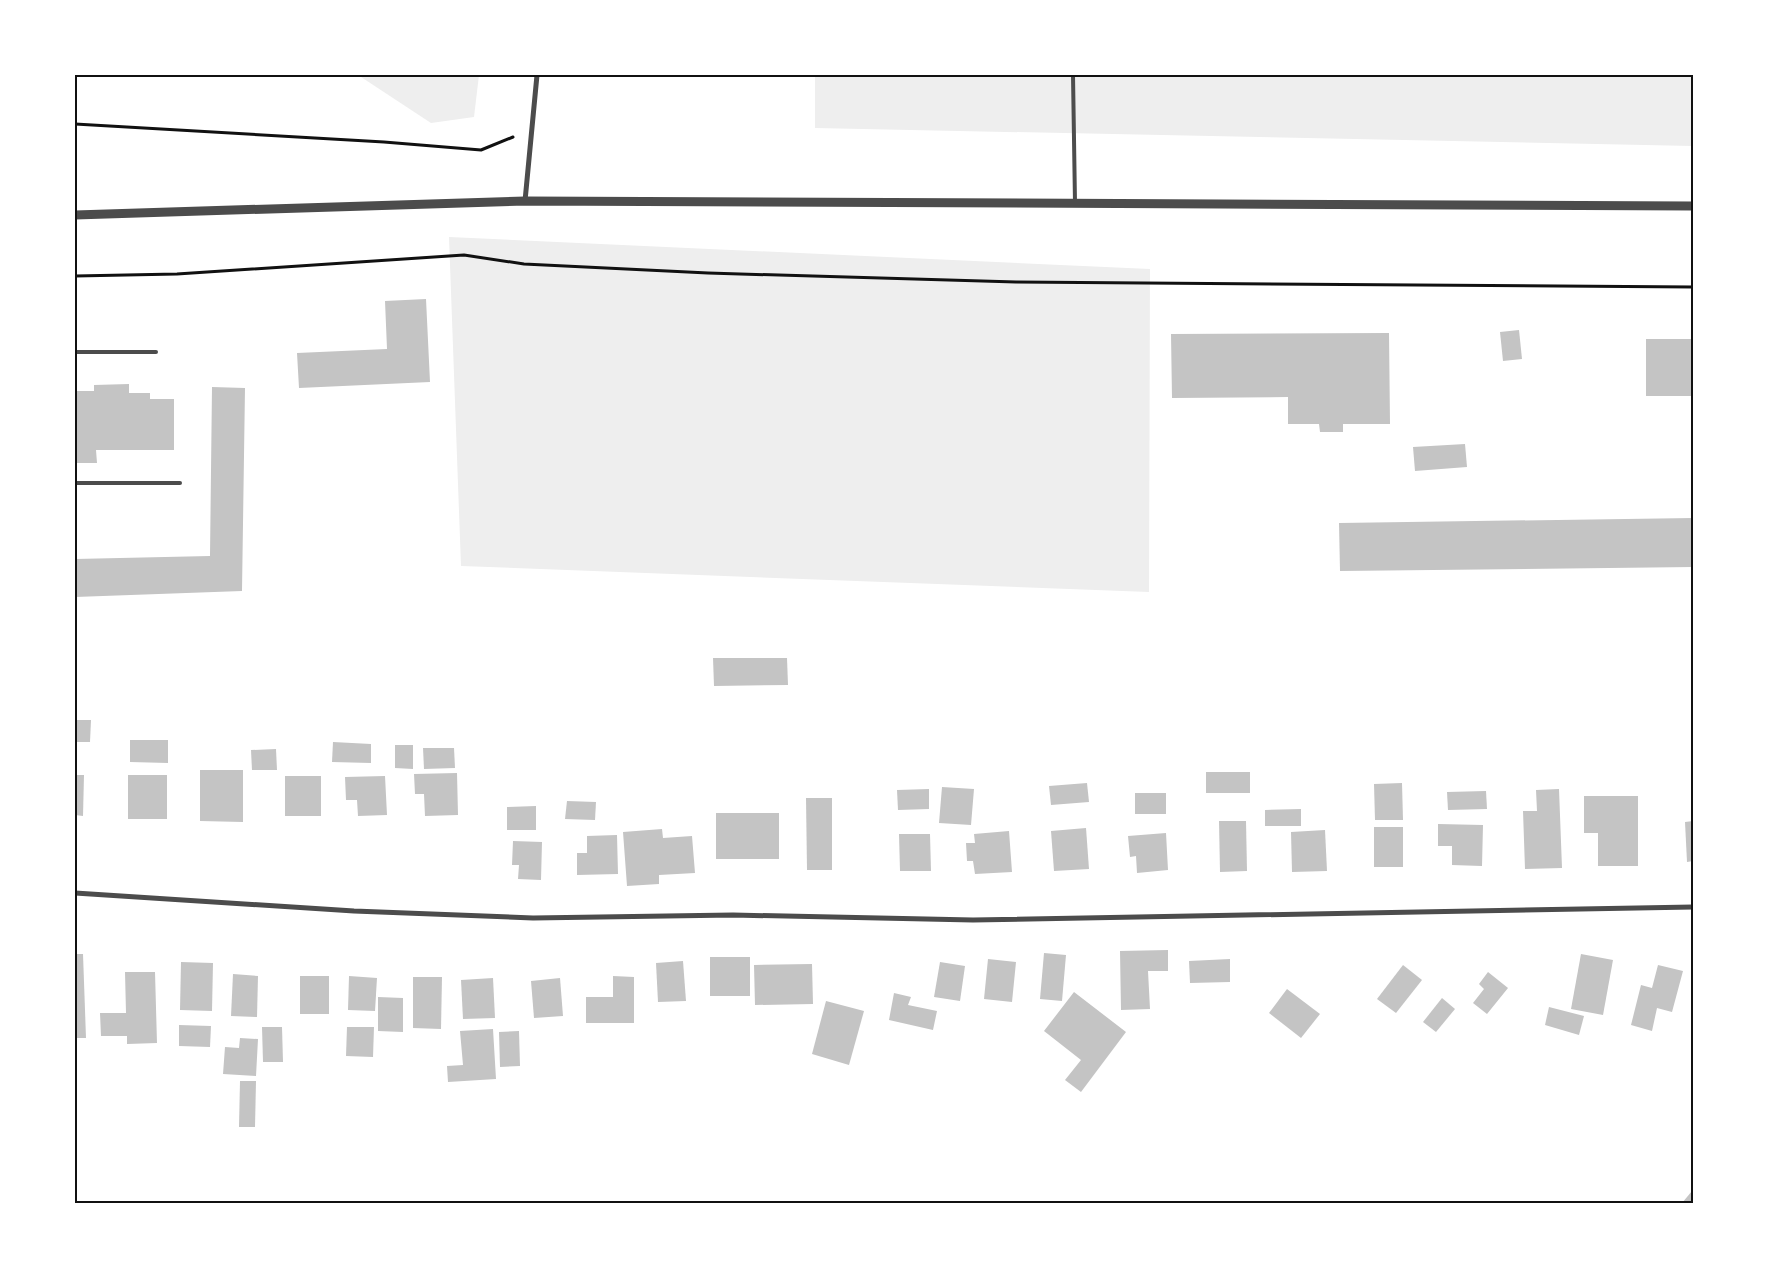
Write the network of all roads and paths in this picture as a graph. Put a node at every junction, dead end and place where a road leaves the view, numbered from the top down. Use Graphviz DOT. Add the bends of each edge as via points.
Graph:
graph roads {
  1 [pos="537,75"];
  2 [pos="1073,75"];
  3 [pos="75,124"];
  4 [pos="531,130"];
  5 [pos="525,200"];
  6 [pos="1075,203"];
  7 [pos="1693,206"];
  8 [pos="75,215"];
  9 [pos="75,276"];
  10 [pos="1693,287"];
  11 [pos="75,352"];
  12 [pos="156,352"];
  13 [pos="75,483"];
  14 [pos="180,483"];
  15 [pos="75,894"];
  16 [pos="1693,907"];
  1 -- 4 [label="street"];
  2 -- 6 [label="lane"];
  3 -- 4 [label="path" via="480,150"];
  4 -- 5 [label="street"];
  5 -- 6 [label="street"];
  5 -- 8 [label="street"];
  6 -- 7 [label="street"];
  9 -- 10 [label="path" via="177,274 464,255 524,264 698,273 1016,282"];
  11 -- 12 [label="lane"];
  13 -- 14 [label="lane"];
  15 -- 16 [label="street" via="533,918 733,915 973,920"];
}
